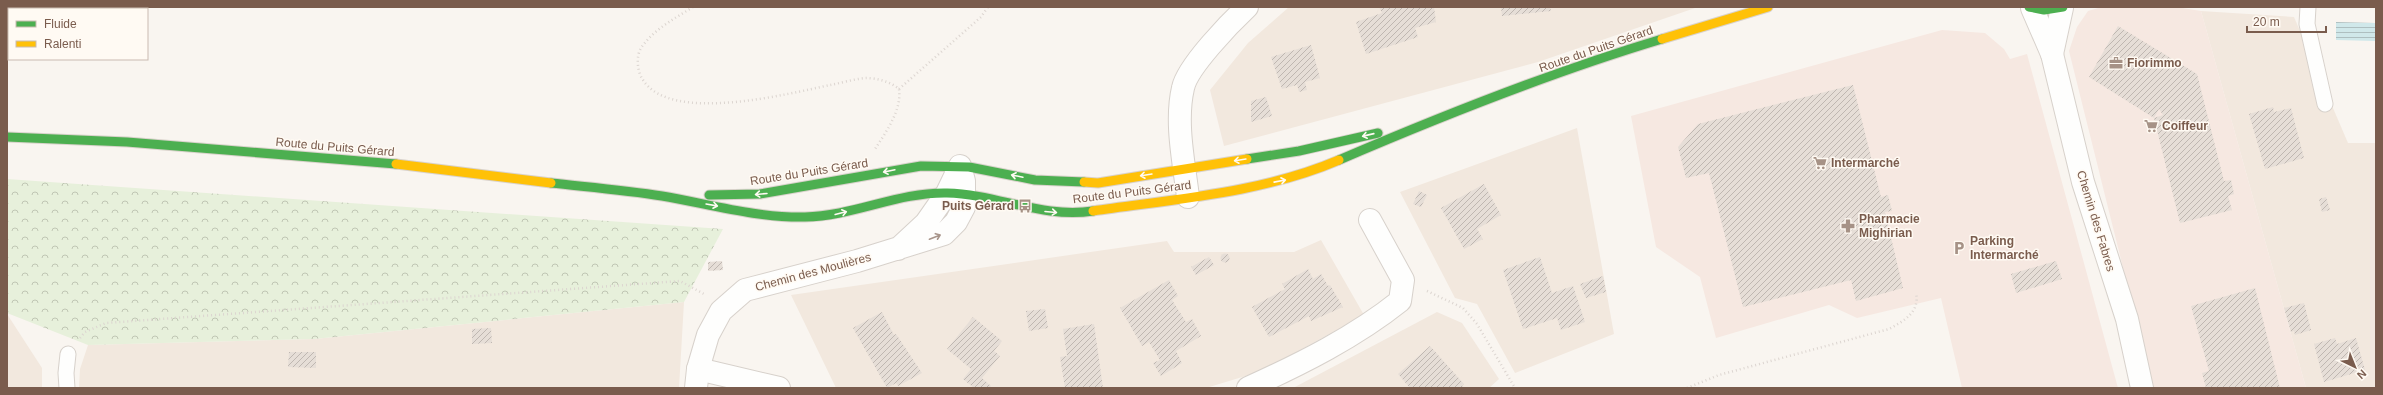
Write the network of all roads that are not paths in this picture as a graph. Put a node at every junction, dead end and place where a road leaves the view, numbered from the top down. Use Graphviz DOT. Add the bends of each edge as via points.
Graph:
graph roads {
  1 [pos="1247,7"];
  2 [pos="1768,7"];
  3 [pos="2062,7"];
  4 [pos="2308,7"];
  5 [pos="2030,8"];
  6 [pos="2052,54"];
  7 [pos="2325,104"];
  8 [pos="1433,120"];
  9 [pos="7,137"];
  10 [pos="960,166"];
  11 [pos="1185,169"];
  12 [pos="956,194"];
  13 [pos="660,196"];
  14 [pos="1188,197"];
  15 [pos="1370,220"];
  16 [pos="68,354"];
  17 [pos="697,378"];
  18 [pos="67,388"];
  19 [pos="779,388"];
  20 [pos="1248,388"];
  21 [pos="2142,388"];
  1 -- 11 [label="street" via="1201,56 1183,86 1180,118"];
  2 -- 8 [label="main road, Route du Puits Gérard" via="1628,49"];
  3 -- 5 [label="main road" via="2044,10"];
  3 -- 6 [label="street, Chemin des Fabres"];
  4 -- 7 [label="lane" via="2307,24"];
  5 -- 6 [label="street, Chemin des Fabres"];
  6 -- 21 [label="street, Chemin des Fabres" via="2083,182 2127,319"];
  8 -- 11 [label="main road, Route du Puits Gérard, one-way" via="1299,151"];
  14 -- 8 [label="main road, Route du Puits Gérard, one-way" via="1286,180 1328,166"];
  9 -- 13 [label="main road, Route du Puits Gérard" via="127,142 394,164"];
  11 -- 10 [label="main road, Route du Puits Gérard, one-way" via="1098,183 1058,183"];
  10 -- 12 [label="street, Chemin des Moulières"];
  10 -- 13 [label="main road, Route du Puits Gérard, one-way" via="906,168 760,194"];
  11 -- 14 [label="street"];
  13 -- 12 [label="main road, Route du Puits Gérard, one-way" via="761,214 804,217 835,215 908,196"];
  12 -- 14 [label="main road, Route du Puits Gérard, one-way" via="986,197 1044,211 1081,213"];
  12 -- 17 [label="street, Chemin des Moulières" via="898,249 745,290 721,311 708,335"];
  15 -- 20 [label="street" via="1403,280 1400,301 1374,322"];
  16 -- 18 [label="lane"];
  17 -- 19 [label="street"];
}
